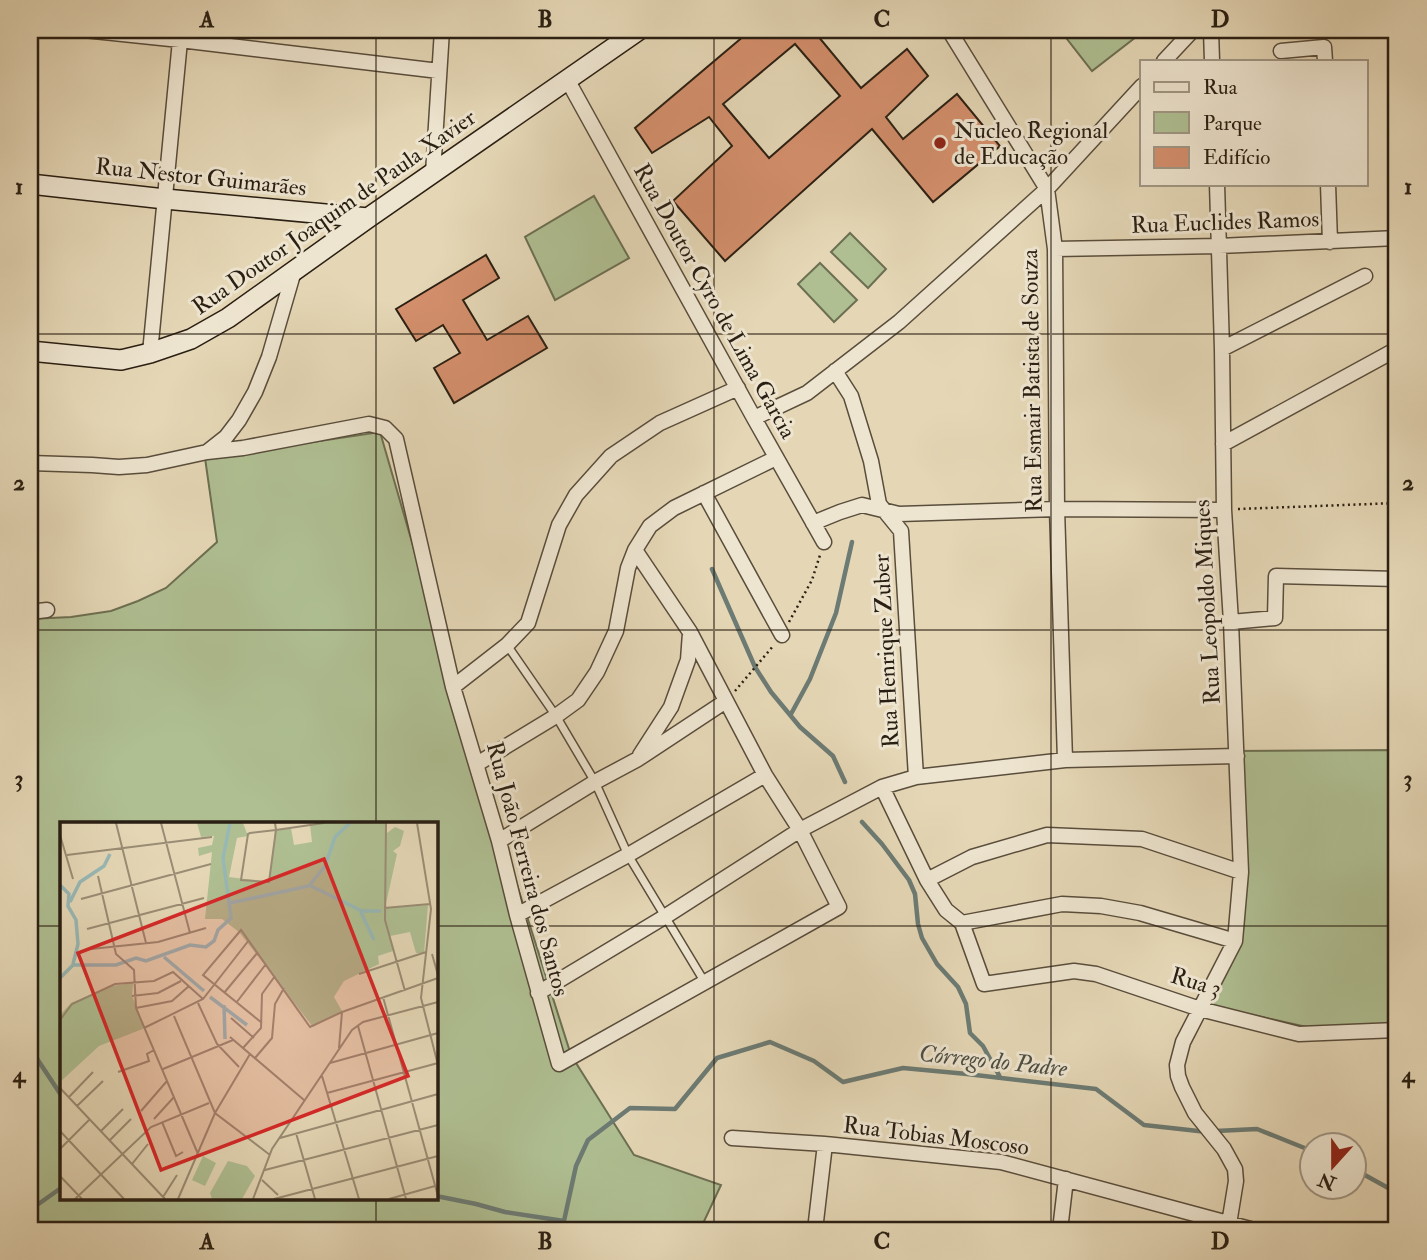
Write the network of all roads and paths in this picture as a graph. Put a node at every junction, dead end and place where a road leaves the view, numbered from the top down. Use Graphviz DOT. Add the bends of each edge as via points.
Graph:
graph roads {
  1 [pos="83,30"];
  2 [pos="442,30"];
  3 [pos="639,30"];
  4 [pos="949,30"];
  5 [pos="1193,30"];
  6 [pos="1210,30"];
  7 [pos="181,35"];
  8 [pos="1281,51"];
  9 [pos="1165,60"];
  10 [pos="1212,60"];
  11 [pos="1325,60"];
  12 [pos="439,71"];
  13 [pos="568,80"];
  14 [pos="1140,88"];
  15 [pos="433,173"];
  16 [pos="30,184"];
  17 [pos="1217,186"];
  18 [pos="1328,186"];
  19 [pos="1047,189"];
  20 [pos="165,199"];
  21 [pos="368,218"];
  22 [pos="1396,239"];
  23 [pos="1330,242"];
  24 [pos="1219,246"];
  25 [pos="1055,249"];
  26 [pos="293,271"];
  27 [pos="1364,276"];
  28 [pos="1222,349"];
  29 [pos="1397,349"];
  30 [pos="30,351"];
  31 [pos="150,354"];
  32 [pos="835,371"];
  33 [pos="738,388"];
  34 [pos="754,418"];
  35 [pos="1223,444"];
  36 [pos="207,452"];
  37 [pos="776,458"];
  38 [pos="30,463"];
  39 [pos="704,493"];
  40 [pos="1397,503"];
  41 [pos="884,509"];
  42 [pos="1056,509"];
  43 [pos="1224,510"];
  44 [pos="813,523"];
  45 [pos="824,542"];
  46 [pos="635,550"];
  47 [pos="1397,579"];
  48 [pos="47,610"];
  49 [pos="30,612"];
  50 [pos="1231,622"];
  51 [pos="690,632"];
  52 [pos="782,635"];
  53 [pos="507,645"];
  54 [pos="453,687"];
  55 [pos="726,701"];
  56 [pos="556,716"];
  57 [pos="1237,756"];
  58 [pos="638,759"];
  59 [pos="1065,760"];
  60 [pos="477,764"];
  61 [pos="765,775"];
  62 [pos="916,777"];
  63 [pos="595,782"];
  64 [pos="882,787"];
  65 [pos="800,830"];
  66 [pos="499,841"];
  67 [pos="628,855"];
  68 [pos="1241,872"];
  69 [pos="927,880"];
  70 [pos="517,915"];
  71 [pos="666,916"];
  72 [pos="962,923"];
  73 [pos="1235,941"];
  74 [pos="704,981"];
  75 [pos="538,993"];
  76 [pos="1200,1009"];
  77 [pos="1397,1030"];
  78 [pos="732,1138"];
  79 [pos="825,1144"];
  80 [pos="1066,1179"];
  81 [pos="1229,1227"];
  82 [pos="816,1230"];
  83 [pos="1060,1230"];
  84 [pos="1254,1230"];
  1 -- 7 [label="street"];
  2 -- 12 [label="street"];
  3 -- 13 [label="main road, Rua Doutor Joaquim de Paula Xavier"];
  4 -- 19 [label="street, Rua Esmair Batista de Souza"];
  5 -- 9 [label="street"];
  6 -- 10 [label="street"];
  7 -- 12 [label="street"];
  7 -- 20 [label="street"];
  8 -- 11 [label="street" via="1324,47"];
  12 -- 15 [label="street"];
  13 -- 15 [label="main road, Rua Doutor Joaquim de Paula Xavier"];
  13 -- 33 [label="street, Rua Doutor Cyro de Lima Garcia"];
  14 -- 19 [label="street"];
  15 -- 21 [label="main road, Rua Doutor Joaquim de Paula Xavier"];
  16 -- 20 [label="main road, Rua Nestor Guimarães"];
  17 -- 24 [label="street, Rua Leopoldo Miques"];
  18 -- 23 [label="street"];
  19 -- 25 [label="street, Rua Esmair Batista de Souza"];
  19 -- 32 [label="street" via="899,322"];
  20 -- 21 [label="main road, Rua Nestor Guimarães"];
  20 -- 31 [label="street"];
  21 -- 26 [label="main road, Rua Doutor Joaquim de Paula Xavier"];
  22 -- 23 [label="street, Rua Euclides Ramos"];
  23 -- 24 [label="street, Rua Euclides Ramos"];
  24 -- 25 [label="street, Rua Euclides Ramos"];
  24 -- 28 [label="street, Rua Leopoldo Miques"];
  25 -- 42 [label="street, Rua Esmair Batista de Souza"];
  26 -- 31 [label="main road, Rua Doutor Joaquim de Paula Xavier" via="228,318 191,339"];
  26 -- 36 [label="street" via="255,392 226,437"];
  27 -- 28 [label="street"];
  28 -- 35 [label="street, Rua Leopoldo Miques"];
  29 -- 35 [label="street"];
  30 -- 31 [label="main road, Rua Doutor Joaquim de Paula Xavier" via="121,360"];
  32 -- 34 [label="street" via="807,393"];
  32 -- 41 [label="street, Rua Henrique Zuber" via="851,396"];
  33 -- 34 [label="street, Rua Doutor Cyro de Lima Garcia"];
  33 -- 53 [label="street" via="660,424 611,456 576,495 559,525 528,623"];
  34 -- 37 [label="street, Rua Doutor Cyro de Lima Garcia"];
  35 -- 43 [label="street, Rua Leopoldo Miques"];
  36 -- 38 [label="street" via="147,466"];
  36 -- 54 [label="street, Rua João Ferreira dos Santos" via="369,424 385,428 396,439"];
  37 -- 39 [label="street"];
  37 -- 44 [label="street, Rua Doutor Cyro de Lima Garcia"];
  39 -- 46 [label="street" via="650,526"];
  39 -- 52 [label="street"];
  40 -- 43 [label="path"];
  41 -- 42 [label="street" via="899,514"];
  41 -- 44 [label="street" via="862,505"];
  41 -- 62 [label="street, Rua Henrique Zuber" via="901,531"];
  42 -- 43 [label="street"];
  42 -- 59 [label="street, Rua Esmair Batista de Souza"];
  43 -- 50 [label="street, Rua Leopoldo Miques"];
  44 -- 45 [label="street, Rua Doutor Cyro de Lima Garcia"];
  46 -- 51 [label="street"];
  46 -- 56 [label="street" via="616,631 597,672 578,700"];
  47 -- 50 [label="street" via="1276,576 1275,618"];
  48 -- 49 [label="street"];
  50 -- 57 [label="street, Rua Leopoldo Miques"];
  51 -- 55 [label="street"];
  51 -- 58 [label="street" via="688,660 671,707"];
  53 -- 54 [label="street"];
  53 -- 56 [label="lane"];
  54 -- 60 [label="street, Rua João Ferreira dos Santos"];
  55 -- 58 [label="street"];
  55 -- 61 [label="street"];
  56 -- 60 [label="street"];
  56 -- 63 [label="lane"];
  57 -- 59 [label="street"];
  57 -- 68 [label="street, Rua Leopoldo Miques"];
  58 -- 63 [label="street"];
  59 -- 62 [label="street"];
  60 -- 66 [label="street, Rua João Ferreira dos Santos"];
  61 -- 65 [label="street"];
  61 -- 67 [label="street"];
  62 -- 64 [label="street"];
  63 -- 66 [label="street"];
  63 -- 67 [label="lane"];
  64 -- 65 [label="street"];
  64 -- 69 [label="street"];
  65 -- 71 [label="street"];
  65 -- 74 [label="street" via="839,907"];
  66 -- 70 [label="street, Rua João Ferreira dos Santos"];
  67 -- 70 [label="street"];
  67 -- 71 [label="lane"];
  68 -- 69 [label="street" via="1142,839 1047,835 972,858"];
  68 -- 73 [label="street, Rua Leopoldo Miques"];
  69 -- 72 [label="street" via="946,910"];
  70 -- 75 [label="street, Rua João Ferreira dos Santos"];
  71 -- 74 [label="lane"];
  71 -- 75 [label="street"];
  72 -- 73 [label="street" via="1062,904 1101,906"];
  72 -- 76 [label="street, Rua 3" via="984,984 1074,971"];
  73 -- 76 [label="street, Rua Leopoldo Miques"];
  74 -- 75 [label="street, Rua João Ferreira dos Santos" via="559,1064"];
  76 -- 77 [label="street, Rua 3" via="1299,1034"];
  76 -- 81 [label="street, Rua Leopoldo Miques" via="1183,1042 1178,1076 1195,1113 1235,1169"];
  78 -- 79 [label="street, Rua Tobias Moscoso"];
  79 -- 80 [label="street, Rua Tobias Moscoso" via="1001,1162"];
  79 -- 82 [label="street"];
  80 -- 81 [label="street, Rua Tobias Moscoso"];
  80 -- 83 [label="street"];
  81 -- 84 [label="street, Rua Tobias Moscoso"];
}
